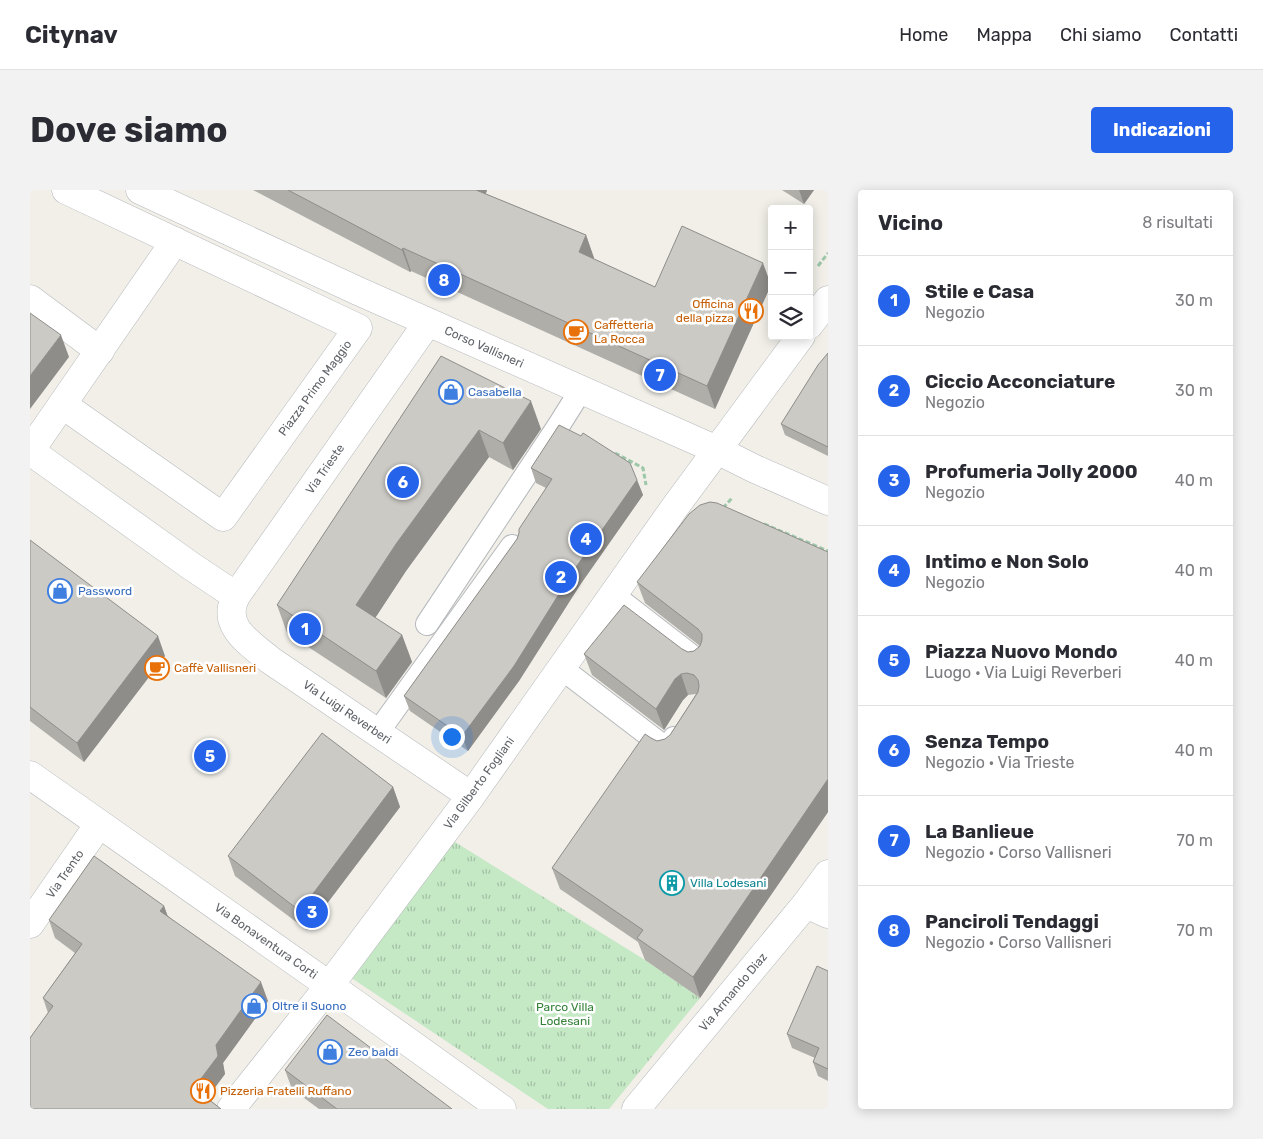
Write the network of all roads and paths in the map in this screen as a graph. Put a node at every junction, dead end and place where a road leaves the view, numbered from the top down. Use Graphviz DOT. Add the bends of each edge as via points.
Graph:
graph roads {
  1 [pos="66,190"];
  2 [pos="140,190"];
  3 [pos="175,241"];
  4 [pos="30,300"];
  5 [pos="828,300"];
  6 [pos="813,320"];
  7 [pos="428,322"];
  8 [pos="798,340"];
  9 [pos="100,351"];
  10 [pos="581,390"];
  11 [pos="63,405"];
  12 [pos="717,450"];
  13 [pos="30,451"];
  14 [pos="828,501"];
  15 [pos="759,522"];
  16 [pos="512,546"];
  17 [pos="828,551"];
  18 [pos="613,595"];
  19 [pos="234,608"];
  20 [pos="427,624"];
  21 [pos="697,660"];
  22 [pos="561,668"];
  23 [pos="685,721"];
  24 [pos="378,732"];
  25 [pos="30,775"];
  26 [pos="471,796"];
  27 [pos="99,824"];
  28 [pos="828,874"];
  29 [pos="817,909"];
  30 [pos="30,924"];
  31 [pos="329,986"];
  32 [pos="231,1109"];
  33 [pos="502,1109"];
  34 [pos="636,1109"];
  1 -- 3 [label="street"];
  2 -- 7 [label="street, Corso Vallisneri"];
  3 -- 9 [label="street"];
  3 -- 11 [label="street, Piazza Primo Maggio" via="358,328 223,517"];
  4 -- 9 [label="street"];
  5 -- 6 [label="street"];
  7 -- 10 [label="street, Corso Vallisneri"];
  7 -- 19 [label="street, Via Trieste"];
  8 -- 12 [label="street, Via Gilberto Fogliani"];
  9 -- 11 [label="street"];
  10 -- 12 [label="street, Corso Vallisneri"];
  10 -- 20 [label="lane"];
  11 -- 13 [label="street"];
  12 -- 14 [label="street, Corso Vallisneri"];
  12 -- 18 [label="street, Via Gilberto Fogliani"];
  13 -- 19 [label="street, Via Luigi Reverberi" via="190,566"];
  15 -- 17 [label="path"];
  16 -- 24 [label="lane"];
  18 -- 21 [label="lane"];
  18 -- 22 [label="street, Via Gilberto Fogliani"];
  19 -- 24 [label="street, Via Luigi Reverberi" via="235,628 244,638 270,660"];
  22 -- 23 [label="lane" via="667,749"];
  22 -- 26 [label="street, Via Gilberto Fogliani"];
  24 -- 26 [label="street, Via Luigi Reverberi"];
  25 -- 27 [label="street, Via Bonaventura Corti"];
  26 -- 31 [label="street, Via Gilberto Fogliani"];
  27 -- 30 [label="street, Via Trento"];
  27 -- 31 [label="street, Via Bonaventura Corti"];
  28 -- 29 [label="street, Via Armando Diaz"];
  29 -- 34 [label="street, Via Armando Diaz"];
  31 -- 32 [label="street, Via Gilberto Fogliani"];
  31 -- 33 [label="street, Via Bonaventura Corti"];
}
